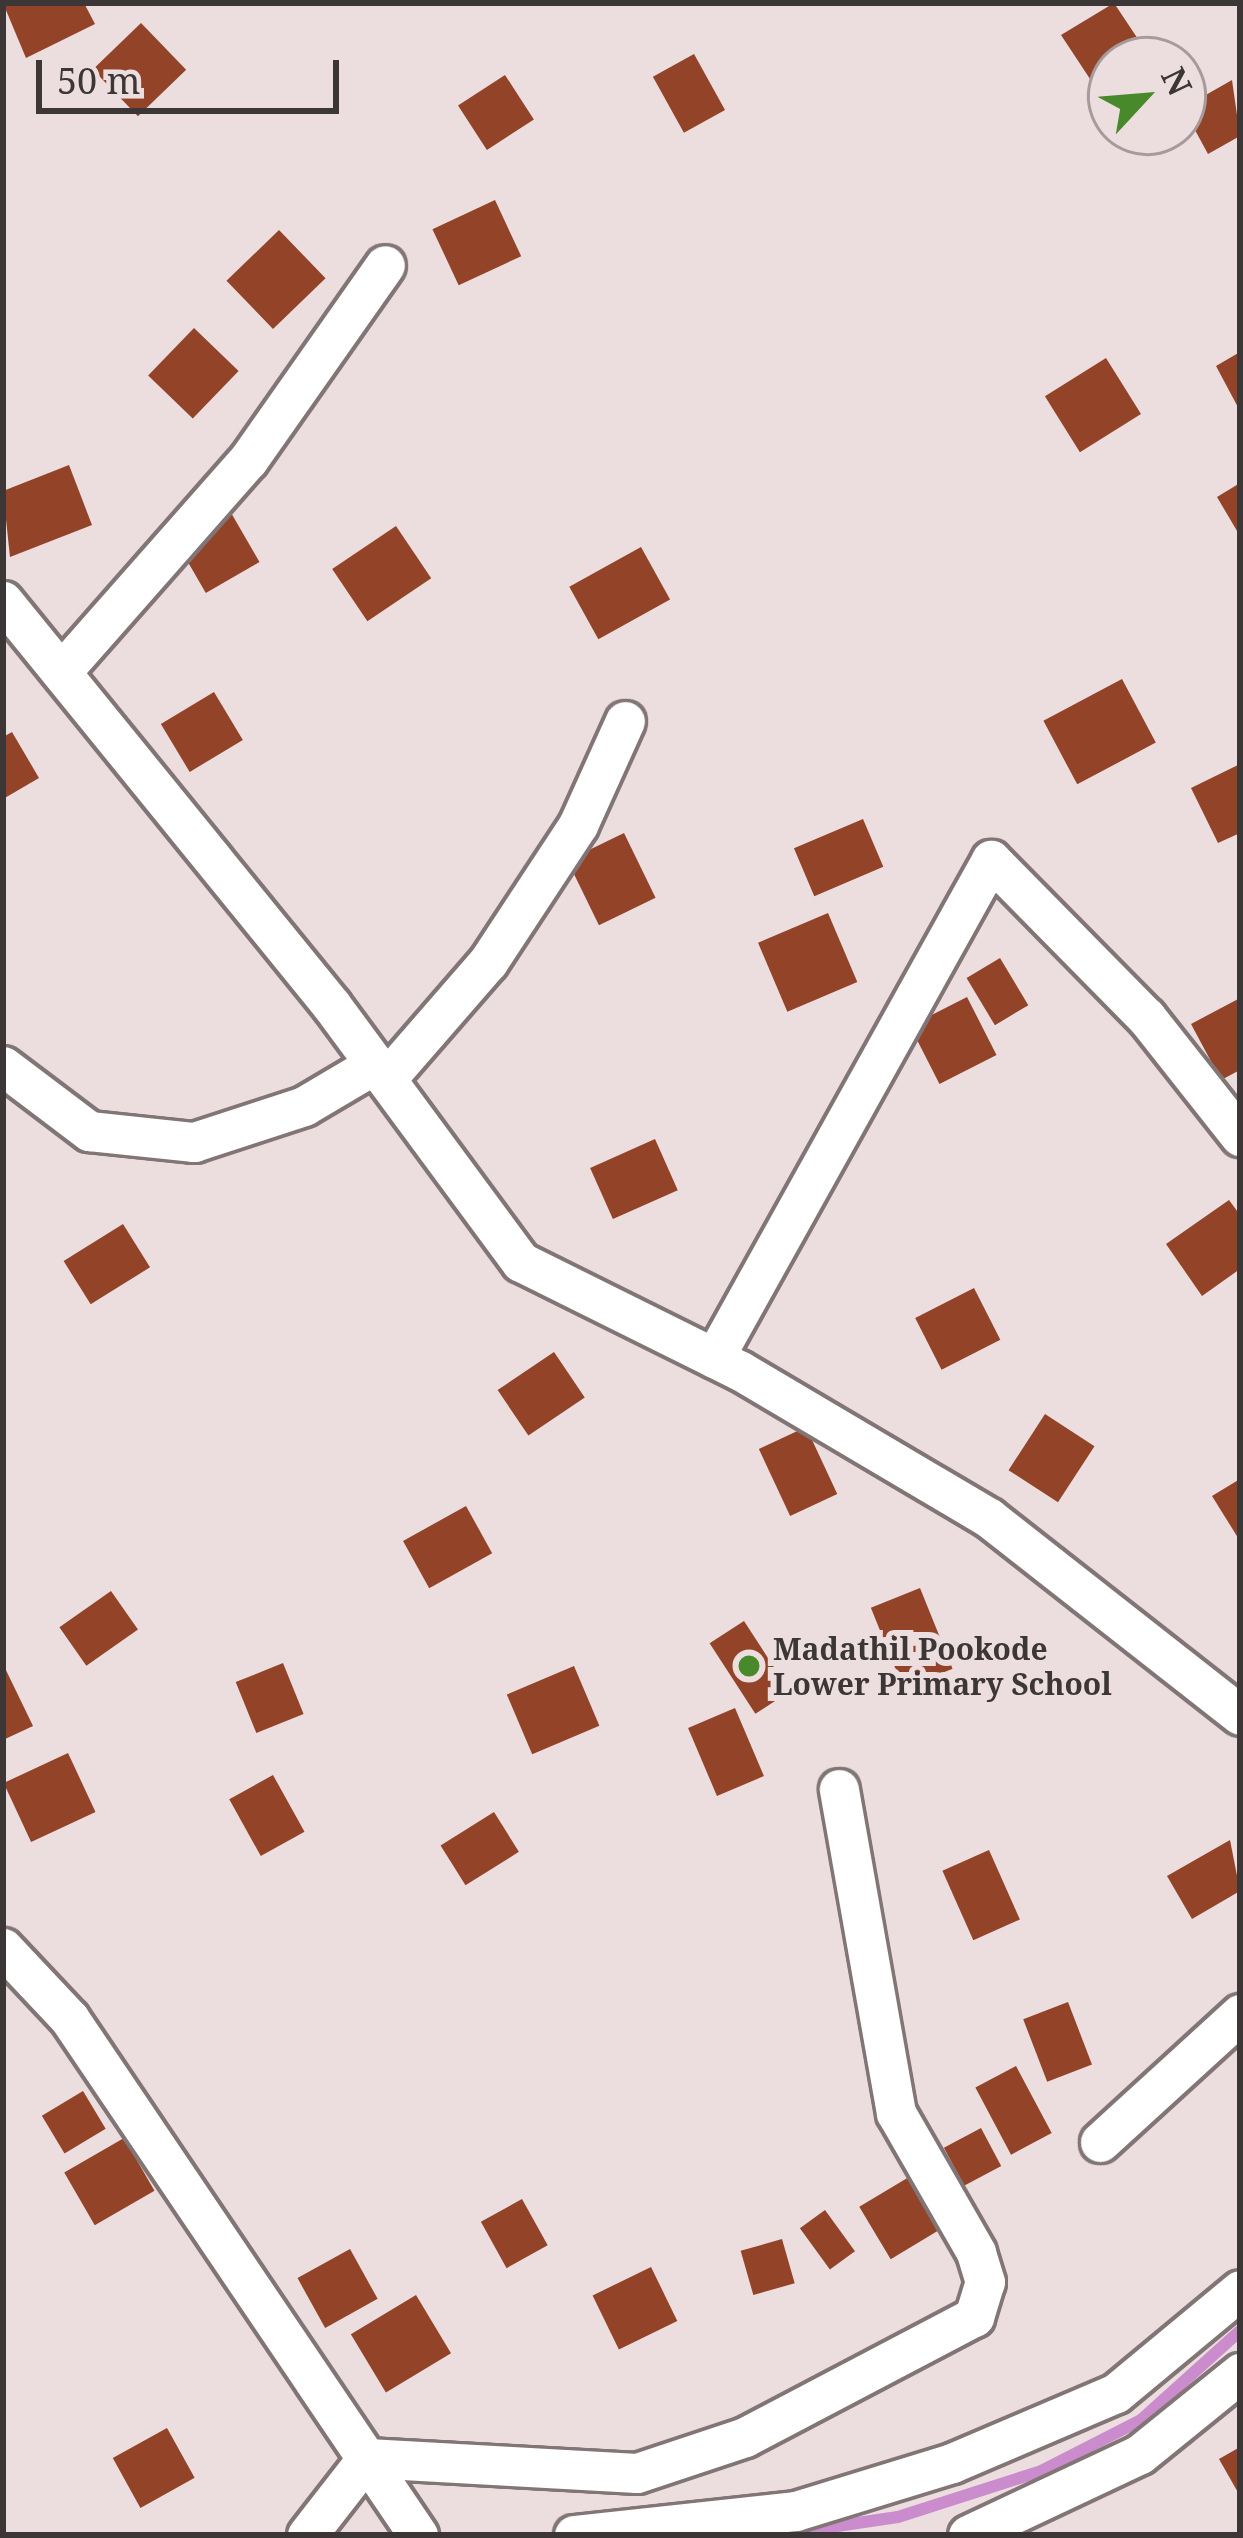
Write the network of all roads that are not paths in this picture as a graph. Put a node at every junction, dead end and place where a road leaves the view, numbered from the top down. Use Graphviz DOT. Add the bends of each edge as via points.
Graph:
graph roads {
  1 [pos="386,265"];
  2 [pos="3,602"];
  3 [pos="61,672"];
  4 [pos="625,721"];
  5 [pos="3,1066"];
  6 [pos="381,1071"];
  7 [pos="1240,1136"];
  8 [pos="714,1358"];
  9 [pos="1240,1715"];
  10 [pos="839,1789"];
  11 [pos="3,1948"];
  12 [pos="1240,2014"];
  13 [pos="1100,2142"];
  14 [pos="1240,2290"];
  15 [pos="1240,2373"];
  16 [pos="367,2458"];
  17 [pos="308,2535"];
  18 [pos="418,2535"];
  19 [pos="574,2535"];
  20 [pos="968,2535"];
  1 -- 3 [label="street" via="248,460"];
  2 -- 3 [label="street"];
  3 -- 6 [label="street"];
  4 -- 6 [label="street" via="578,825 488,962"];
  5 -- 6 [label="street" via="88,1130 194,1142"];
  6 -- 8 [label="street" via="520,1262"];
  7 -- 8 [label="street" via="1146,1017 991,860"];
  8 -- 9 [label="street" via="989,1518"];
  10 -- 16 [label="street" via="896,2113 976,2252 985,2282 974,2317 745,2437 637,2473"];
  11 -- 16 [label="street" via="69,2018"];
  12 -- 13 [label="street"];
  14 -- 19 [label="street" via="1116,2393 952,2463 796,2511"];
  15 -- 20 [label="street" via="1140,2454"];
  16 -- 17 [label="street"];
  16 -- 18 [label="street"];
}
